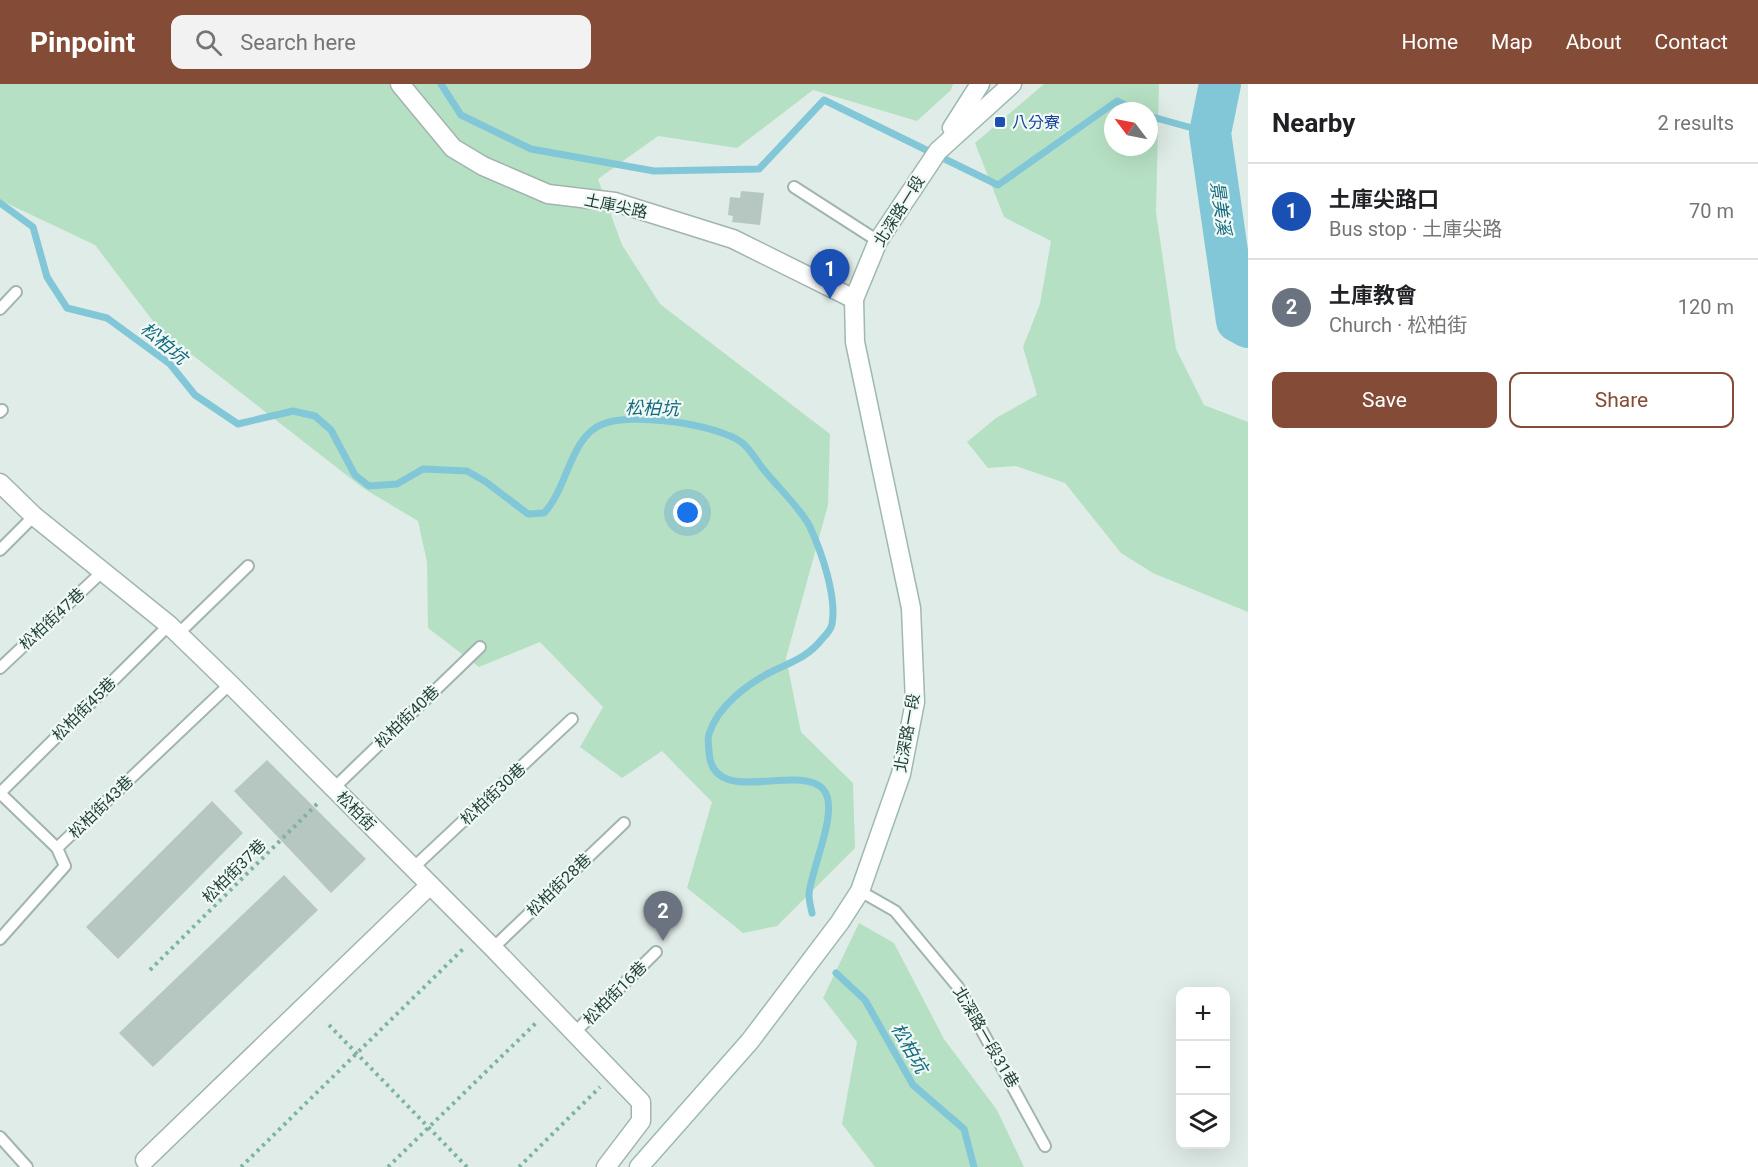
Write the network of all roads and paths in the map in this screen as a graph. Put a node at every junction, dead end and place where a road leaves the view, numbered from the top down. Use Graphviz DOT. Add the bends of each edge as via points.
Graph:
graph roads {
  1 [pos="400,84"];
  2 [pos="980,84"];
  3 [pos="1012,84"];
  4 [pos="938,150"];
  5 [pos="794,187"];
  6 [pos="878,241"];
  7 [pos="16,292"];
  8 [pos="854,299"];
  9 [pos="0,309"];
  10 [pos="0,483"];
  11 [pos="34,516"];
  12 [pos="0,550"];
  13 [pos="248,566"];
  14 [pos="103,571"];
  15 [pos="174,630"];
  16 [pos="480,647"];
  17 [pos="0,668"];
  18 [pos="230,684"];
  19 [pos="572,719"];
  20 [pos="334,788"];
  21 [pos="0,793"];
  22 [pos="624,823"];
  23 [pos="57,848"];
  24 [pos="413,868"];
  25 [pos="430,885"];
  26 [pos="860,891"];
  27 [pos="478,934"];
  28 [pos="0,939"];
  29 [pos="493,948"];
  30 [pos="656,952"];
  31 [pos="150,970"];
  32 [pos="550,1008"];
  33 [pos="329,1025"];
  34 [pos="574,1033"];
  35 [pos="356,1054"];
  36 [pos="614,1074"];
  37 [pos="429,1128"];
  38 [pos="0,1137"];
  39 [pos="1045,1146"];
  40 [pos="146,1160"];
  41 [pos="27,1167"];
  42 [pos="241,1167"];
  43 [pos="388,1167"];
  44 [pos="467,1167"];
  45 [pos="519,1167"];
  46 [pos="606,1167"];
  47 [pos="639,1167"];
  1 -- 8 [label="street, 土庫尖路" via="453,148 483,166 548,194 615,202 733,239"];
  2 -- 4 [label="street"];
  3 -- 4 [label="street"];
  4 -- 6 [label="street, 北深路一段"];
  5 -- 6 [label="lane"];
  6 -- 8 [label="street, 北深路一段"];
  7 -- 9 [label="lane"];
  8 -- 26 [label="street, 北深路一段" via="855,342 911,608 915,702 901,774"];
  10 -- 11 [label="street, 松柏街"];
  11 -- 12 [label="lane"];
  11 -- 14 [label="street, 松柏街"];
  13 -- 15 [label="lane, 松柏街45巷"];
  14 -- 15 [label="street, 松柏街"];
  14 -- 17 [label="lane, 松柏街47巷"];
  15 -- 18 [label="street, 松柏街"];
  15 -- 21 [label="lane, 松柏街45巷"];
  16 -- 20 [label="lane, 松柏街40巷"];
  18 -- 20 [label="street, 松柏街"];
  18 -- 23 [label="lane, 松柏街43巷"];
  19 -- 24 [label="lane, 松柏街30巷"];
  20 -- 24 [label="street, 松柏街"];
  20 -- 31 [label="path, 松柏街37巷"];
  21 -- 23 [label="lane"];
  22 -- 29 [label="lane, 松柏街28巷"];
  23 -- 28 [label="lane, 松柏街43巷" via="65,866"];
  24 -- 25 [label="street, 松柏街"];
  25 -- 27 [label="street, 松柏街"];
  25 -- 40 [label="street"];
  26 -- 39 [label="lane, 北深路一段31巷" via="895,910 958,987"];
  26 -- 47 [label="street, 北深路一段" via="750,1041"];
  27 -- 29 [label="street, 松柏街"];
  27 -- 35 [label="path"];
  29 -- 32 [label="street, 松柏街"];
  30 -- 34 [label="lane, 松柏街16巷"];
  32 -- 34 [label="street, 松柏街"];
  32 -- 37 [label="path"];
  33 -- 35 [label="path"];
  34 -- 36 [label="street, 松柏街"];
  35 -- 37 [label="path"];
  35 -- 42 [label="path"];
  36 -- 45 [label="path"];
  36 -- 46 [label="street, 松柏街" via="641,1102 641,1121"];
  37 -- 43 [label="path"];
  37 -- 44 [label="path"];
  38 -- 41 [label="lane"];
}
